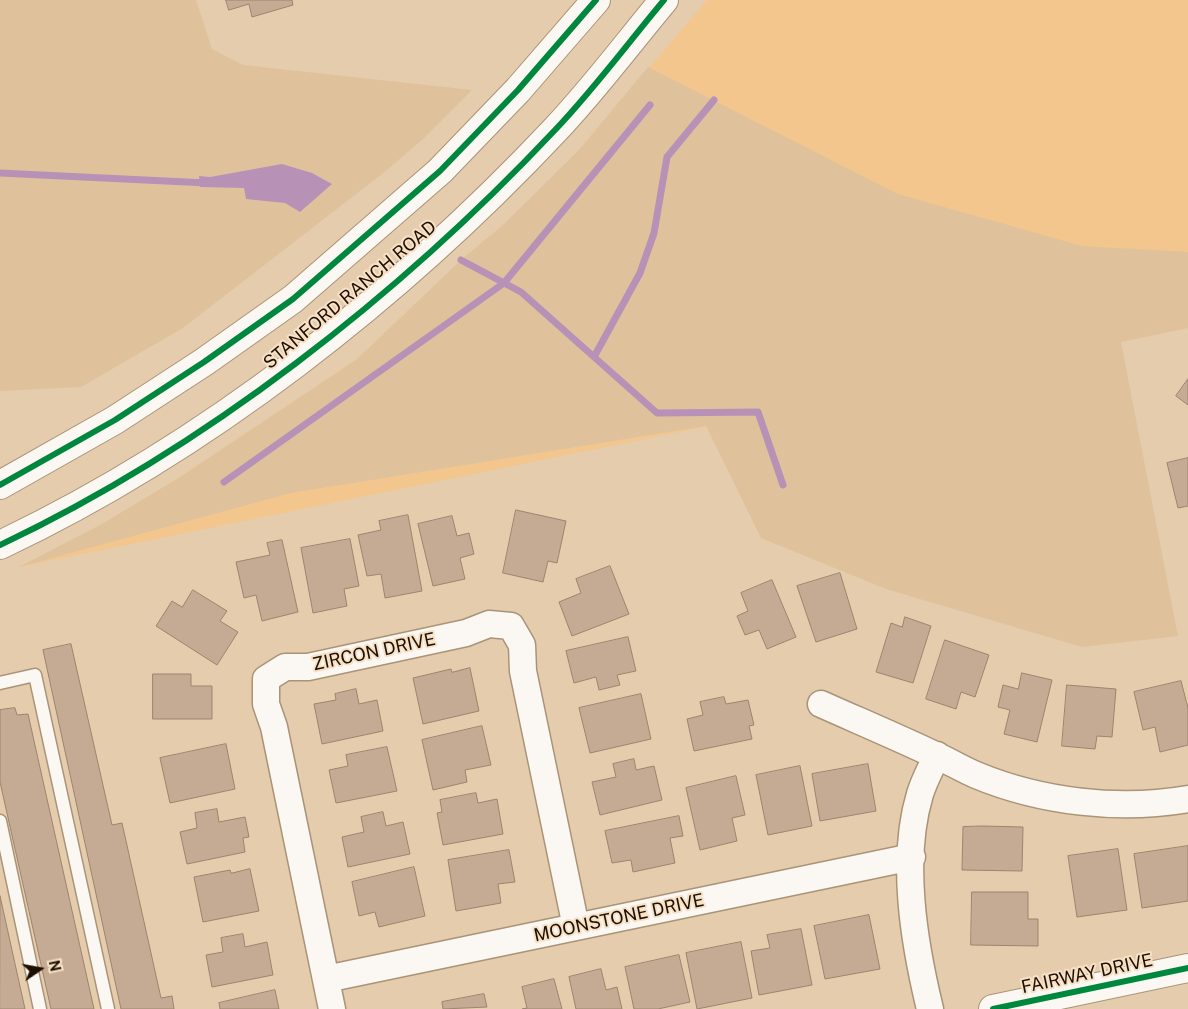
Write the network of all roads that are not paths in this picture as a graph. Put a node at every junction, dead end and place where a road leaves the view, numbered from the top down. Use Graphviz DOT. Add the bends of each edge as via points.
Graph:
graph roads {
  1 [pos="596,0"];
  2 [pos="664,0"];
  3 [pos="0,485"];
  4 [pos="0,545"];
  5 [pos="0,683"];
  6 [pos="821,704"];
  7 [pos="937,756"];
  8 [pos="1188,799"];
  9 [pos="0,821"];
  10 [pos="912,858"];
  11 [pos="576,927"];
  12 [pos="1188,968"];
  13 [pos="326,980"];
  14 [pos="40,1009"];
  15 [pos="108,1009"];
  16 [pos="332,1009"];
  17 [pos="930,1009"];
  18 [pos="993,1009"];
  1 -- 3 [label="main road, STANFORD RANCH ROAD" via="518,90 440,171 293,298 115,420"];
  2 -- 4 [label="main road, STANFORD RANCH ROAD" via="556,129 406,272 323,341 233,410 148,464"];
  5 -- 15 [label="lane" via="35,675"];
  6 -- 7 [label="street"];
  7 -- 8 [label="street" via="976,775 1054,797 1115,804"];
  7 -- 10 [label="street" via="920,793 913,826"];
  9 -- 14 [label="lane"];
  10 -- 11 [label="street, MOONSTONE DRIVE"];
  10 -- 17 [label="street" via="912,904"];
  11 -- 13 [label="street, MOONSTONE DRIVE"];
  11 -- 13 [label="street, ZIRCON DRIVE" via="523,671 522,645 511,626 489,624 466,633 308,667 285,667 266,679 266,704 274,727"];
  12 -- 18 [label="main road, FAIRWAY DRIVE"];
  13 -- 16 [label="street, ZIRCON DRIVE"];
}
